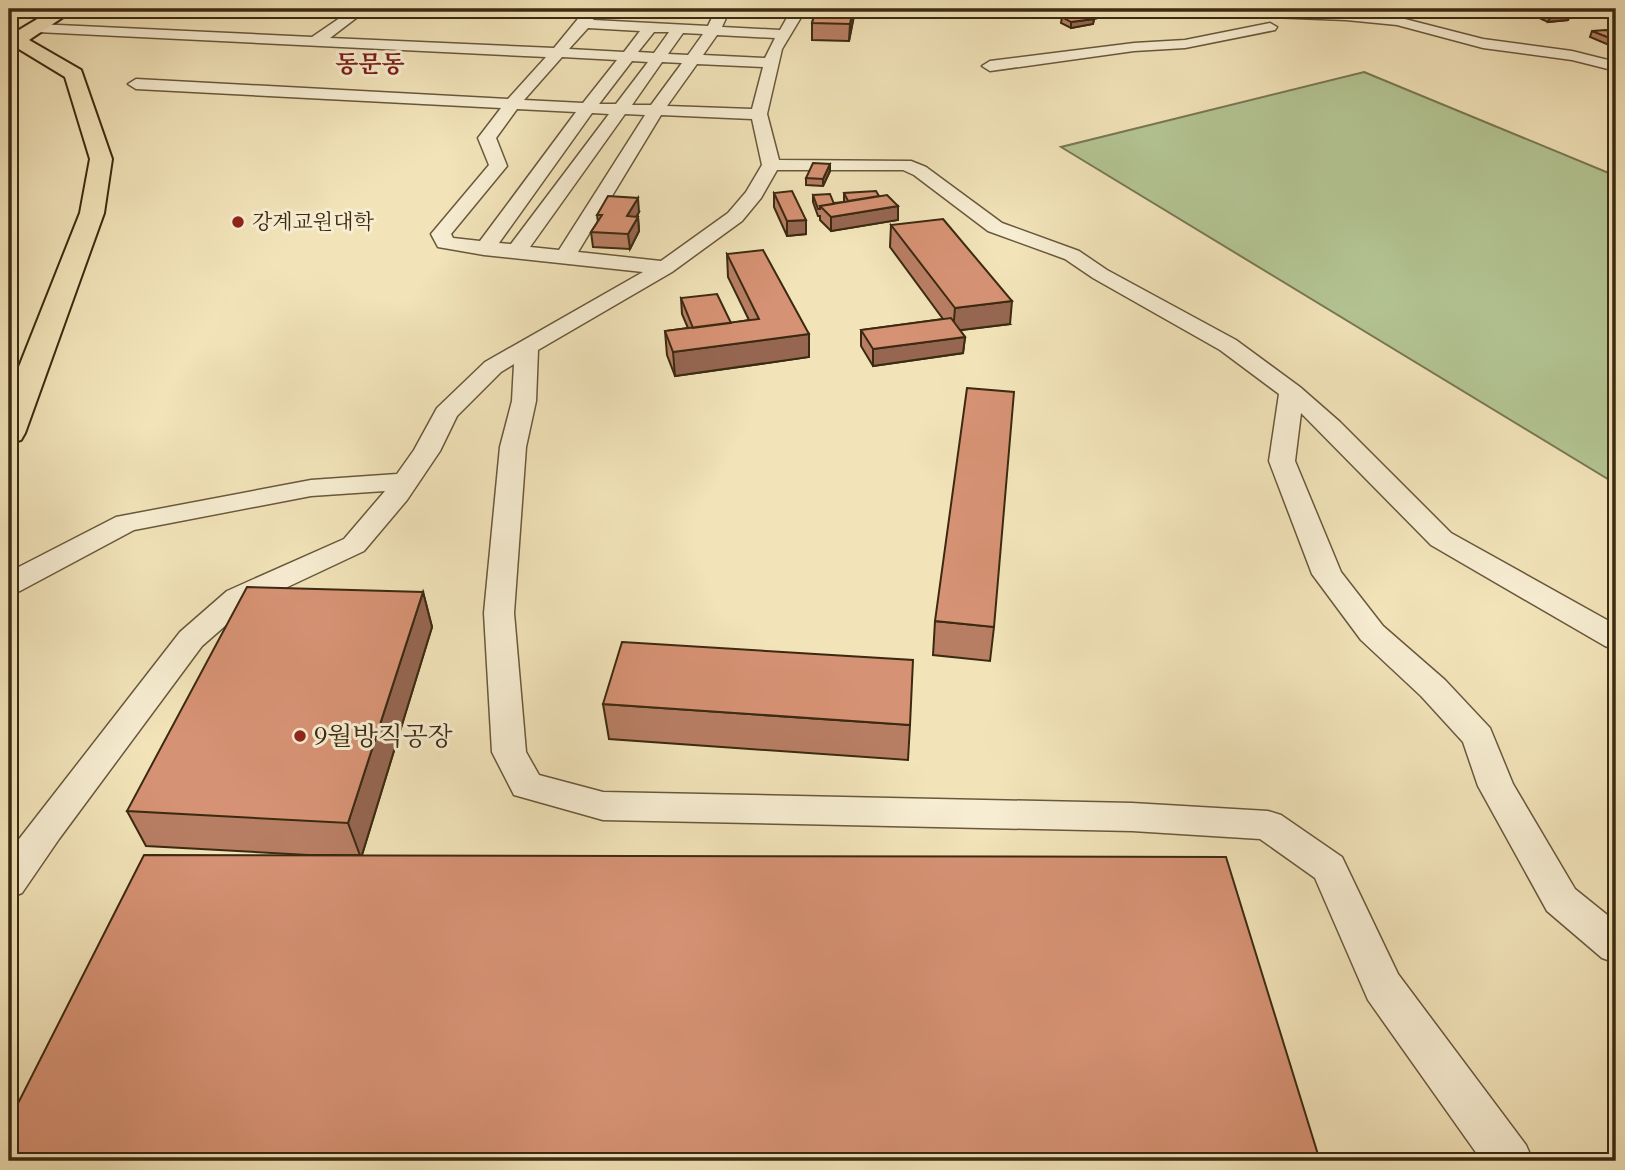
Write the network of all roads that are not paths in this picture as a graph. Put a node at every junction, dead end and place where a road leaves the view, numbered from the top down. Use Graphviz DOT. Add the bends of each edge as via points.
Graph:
graph roads {
  1 [pos="66,9"];
  2 [pos="361,9"];
  3 [pos="1190,9"];
  4 [pos="722,11"];
  5 [pos="1322,16"];
  6 [pos="588,17"];
  7 [pos="37,28"];
  8 [pos="334,28"];
  9 [pos="650,28"];
  10 [pos="713,31"];
  11 [pos="784,31"];
  12 [pos="675,36"];
  13 [pos="569,39"];
  14 [pos="638,42"];
  15 [pos="313,43"];
  16 [pos="704,45"];
  17 [pos="556,54"];
  18 [pos="626,57"];
  19 [pos="657,59"];
  20 [pos="693,61"];
  21 [pos="990,66"];
  22 [pos="1616,67"];
  23 [pos="136,84"];
  24 [pos="512,104"];
  25 [pos="587,108"];
  26 [pos="620,109"];
  27 [pos="656,110"];
  28 [pos="759,114"];
  29 [pos="771,165"];
  30 [pos="484,249"];
  31 [pos="517,251"];
  32 [pos="565,256"];
  33 [pos="665,268"];
  34 [pos="527,347"];
  35 [pos="1292,392"];
  36 [pos="9,433"];
  37 [pos="405,482"];
  38 [pos="9,584"];
  39 [pos="1616,639"];
  40 [pos="9,882"];
  41 [pos="1616,946"];
  42 [pos="1510,1161"];
  1 -- 7 [label="main road"];
  2 -- 8 [label="street"];
  3 -- 5 [label="street"];
  4 -- 10 [label="street"];
  5 -- 21 [label="street" via="1185,44"];
  5 -- 22 [label="street" via="1399,22 1492,46"];
  6 -- 9 [label="street"];
  6 -- 13 [label="street"];
  7 -- 15 [label="street"];
  7 -- 36 [label="main road" via="16,40 74,74 102,159 92,213"];
  8 -- 13 [label="street"];
  8 -- 15 [label="street"];
  9 -- 12 [label="street"];
  9 -- 14 [label="street"];
  10 -- 11 [label="street"];
  10 -- 12 [label="street"];
  10 -- 16 [label="street"];
  11 -- 16 [label="street"];
  11 -- 20 [label="street"];
  11 -- 28 [label="street"];
  12 -- 14 [label="street"];
  12 -- 16 [label="street"];
  12 -- 19 [label="street"];
  13 -- 14 [label="street"];
  13 -- 17 [label="street"];
  14 -- 18 [label="street"];
  15 -- 17 [label="street"];
  16 -- 20 [label="street"];
  17 -- 18 [label="street"];
  17 -- 24 [label="street"];
  18 -- 19 [label="street"];
  18 -- 25 [label="street"];
  19 -- 20 [label="street"];
  19 -- 26 [label="street"];
  20 -- 27 [label="street"];
  23 -- 24 [label="street"];
  24 -- 25 [label="street"];
  24 -- 30 [label="street" via="487,138 498,166 441,234 444,243"];
  25 -- 26 [label="street"];
  25 -- 30 [label="street"];
  26 -- 27 [label="street"];
  26 -- 31 [label="street"];
  27 -- 28 [label="street"];
  27 -- 32 [label="street"];
  28 -- 29 [label="street"];
  29 -- 33 [label="street" via="735,217"];
  29 -- 35 [label="street" via="905,165 920,171 995,227 1072,255 1228,345"];
  30 -- 31 [label="street"];
  31 -- 32 [label="street"];
  32 -- 33 [label="street"];
  33 -- 34 [label="street"];
  34 -- 37 [label="street" via="493,367 446,413"];
  34 -- 42 [label="street" via="499,613 509,752 527,785 603,806 1132,817 1268,825 1329,869 1382,987"];
  35 -- 39 [label="street" via="1441,539"];
  35 -- 41 [label="street" via="1282,461 1327,574 1372,633 1478,737 1496,786 1561,900"];
  37 -- 38 [label="street" via="311,488 126,523"];
  37 -- 40 [label="street" via="354,545 238,598 191,639"];
}
